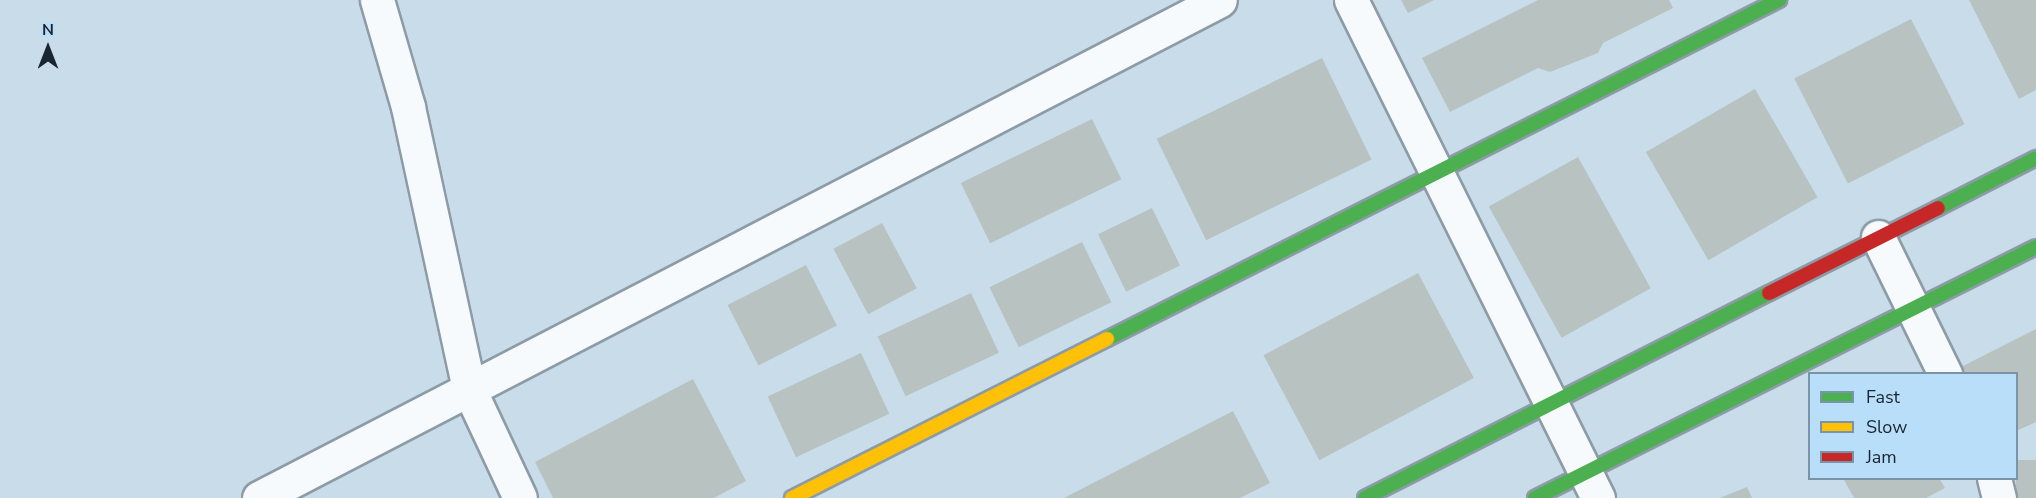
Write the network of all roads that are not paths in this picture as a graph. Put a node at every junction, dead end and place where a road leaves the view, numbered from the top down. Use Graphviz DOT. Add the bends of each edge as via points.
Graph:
graph roads {
  1 [pos="377,0"];
  2 [pos="1220,0"];
  3 [pos="1351,0"];
  4 [pos="1779,0"];
  5 [pos="2036,158"];
  6 [pos="1438,172"];
  7 [pos="1878,237"];
  8 [pos="2036,247"];
  9 [pos="1912,309"];
  10 [pos="1944,372"];
  11 [pos="469,389"];
  12 [pos="1551,405"];
  13 [pos="1994,480"];
  14 [pos="1592,486"];
  15 [pos="259,498"];
  16 [pos="520,498"];
  17 [pos="792,498"];
  18 [pos="1365,498"];
  19 [pos="1535,498"];
  20 [pos="1999,498"];
  1 -- 11 [label="street" via="411,118"];
  2 -- 11 [label="street"];
  3 -- 6 [label="street"];
  4 -- 6 [label="main road"];
  5 -- 7 [label="main road"];
  6 -- 12 [label="street"];
  6 -- 17 [label="main road"];
  7 -- 9 [label="street"];
  7 -- 12 [label="main road"];
  8 -- 9 [label="main road"];
  9 -- 10 [label="street"];
  9 -- 14 [label="main road"];
  11 -- 15 [label="street"];
  11 -- 16 [label="street"];
  12 -- 14 [label="street"];
  12 -- 18 [label="main road"];
  13 -- 20 [label="street"];
  14 -- 19 [label="main road"];
}
